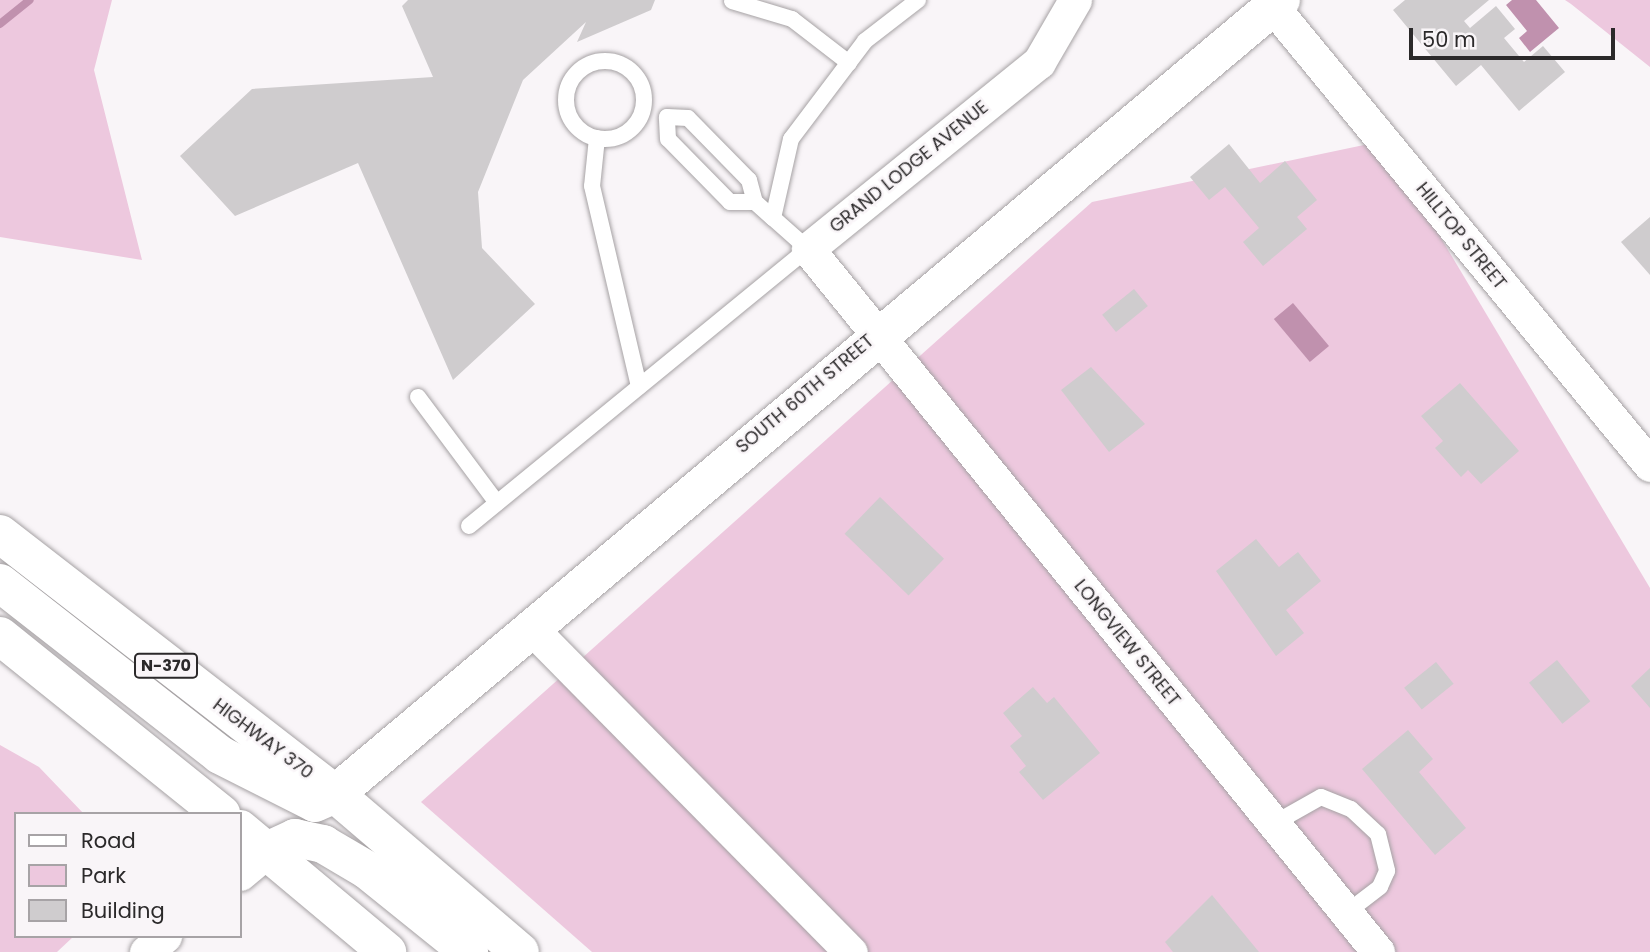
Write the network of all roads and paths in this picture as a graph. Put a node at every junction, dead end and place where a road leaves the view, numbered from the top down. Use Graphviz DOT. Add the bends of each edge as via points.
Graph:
graph roads {
  1 [pos="918,0"];
  2 [pos="1075,0"];
  3 [pos="732,1"];
  4 [pos="1277,3"];
  5 [pos="849,63"];
  6 [pos="644,104"];
  7 [pos="667,117"];
  8 [pos="597,138"];
  9 [pos="755,202"];
  10 [pos="774,218"];
  11 [pos="808,249"];
  12 [pos="876,334"];
  13 [pos="639,387"];
  14 [pos="418,397"];
  15 [pos="1650,466"];
  16 [pos="497,503"];
  17 [pos="469,526"];
  18 [pos="0,534"];
  19 [pos="0,583"];
  20 [pos="532,629"];
  21 [pos="0,636"];
  22 [pos="335,794"];
  23 [pos="219,812"];
  24 [pos="1273,824"];
  25 [pos="249,851"];
  26 [pos="1346,913"];
  27 [pos="163,938"];
  28 [pos="146,952"];
  29 [pos="387,952"];
  30 [pos="469,952"];
  31 [pos="520,952"];
  32 [pos="851,952"];
  33 [pos="1378,952"];
  1 -- 5 [label="lane" via="866,41"];
  2 -- 11 [label="street, GRAND LODGE AVENUE" via="1039,62"];
  3 -- 5 [label="lane" via="793,19"];
  4 -- 12 [label="main road, SOUTH 60TH STREET"];
  4 -- 15 [label="street, HILLTOP STREET"];
  5 -- 10 [label="lane" via="792,139"];
  6 -- 7 [label="lane"];
  6 -- 8 [label="lane" via="633,127"];
  6 -- 8 [label="lane" via="629,70 606,61 582,69 568,90 569,115"];
  7 -- 9 [label="lane" via="688,118 749,180"];
  7 -- 9 [label="lane" via="668,139 730,202"];
  8 -- 13 [label="lane" via="592,186"];
  9 -- 10 [label="lane"];
  10 -- 11 [label="lane"];
  11 -- 12 [label="street"];
  11 -- 13 [label="lane"];
  12 -- 20 [label="main road, SOUTH 60TH STREET"];
  12 -- 24 [label="street, LONGVIEW STREET"];
  13 -- 16 [label="lane"];
  14 -- 16 [label="lane"];
  16 -- 17 [label="lane"];
  18 -- 22 [label="main road, HIGHWAY 370 / N-370"];
  19 -- 22 [label="main road" via="220,755 315,803"];
  20 -- 22 [label="main road, SOUTH 60TH STREET"];
  20 -- 32 [label="street"];
  21 -- 23 [label="main road"];
  22 -- 31 [label="main road, HIGHWAY 370 / N-370"];
  24 -- 26 [label="street, LONGVIEW STREET"];
  24 -- 26 [label="lane" via="1321,797 1351,809 1378,834 1387,871 1380,887"];
  25 -- 29 [label="main road"];
  25 -- 30 [label="main road" via="295,838 323,844 367,870"];
  26 -- 33 [label="street, LONGVIEW STREET"];
  27 -- 28 [label="street"];
}
